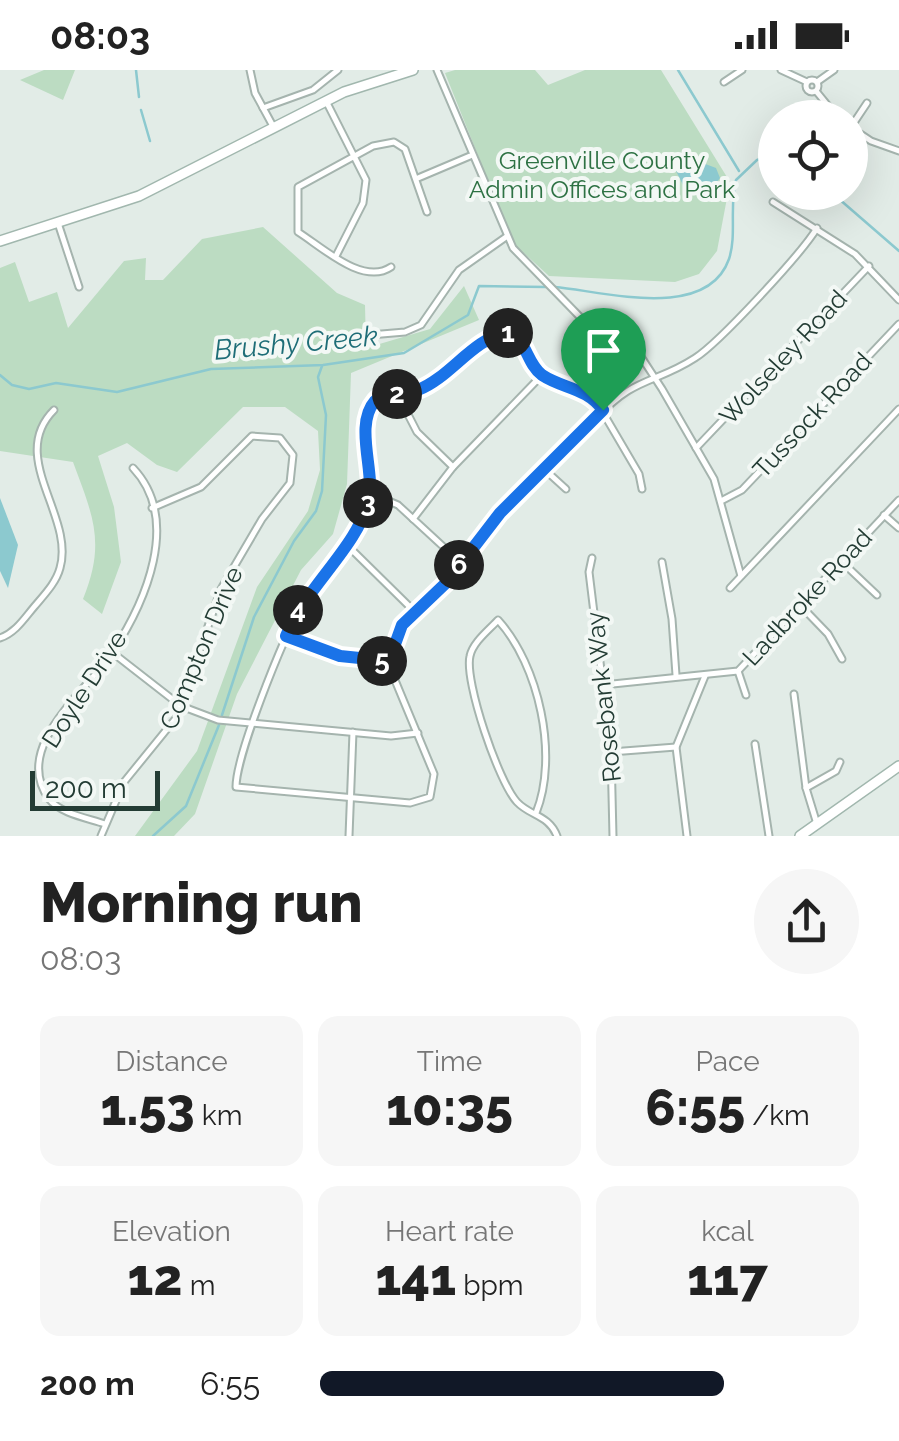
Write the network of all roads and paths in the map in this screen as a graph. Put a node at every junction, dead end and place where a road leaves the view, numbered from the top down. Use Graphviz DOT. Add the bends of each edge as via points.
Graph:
graph roads {
  1 [pos="250,70"];
  2 [pos="338,70"];
  3 [pos="413,70"];
  4 [pos="437,70"];
  5 [pos="742,70"];
  6 [pos="781,70"];
  7 [pos="834,70"];
  8 [pos="396,72"];
  9 [pos="724,82"];
  10 [pos="807,82"];
  11 [pos="817,82"];
  12 [pos="816,92"];
  13 [pos="823,100"];
  14 [pos="326,101"];
  15 [pos="263,108"];
  16 [pos="274,128"];
  17 [pos="868,136"];
  18 [pos="899,151"];
  19 [pos="356,156"];
  20 [pos="470,156"];
  21 [pos="417,178"];
  22 [pos="787,210"];
  23 [pos="426,212"];
  24 [pos="58,223"];
  25 [pos="817,228"];
  26 [pos="506,237"];
  27 [pos="0,239"];
  28 [pos="336,256"];
  29 [pos="869,266"];
  30 [pos="391,267"];
  31 [pos="79,287"];
  32 [pos="899,300"];
  33 [pos="899,324"];
  34 [pos="370,335"];
  35 [pos="542,375"];
  36 [pos="653,375"];
  37 [pos="397,394"];
  38 [pos="899,409"];
  39 [pos="54,410"];
  40 [pos="603,410"];
  41 [pos="890,418"];
  42 [pos="899,426"];
  43 [pos="696,448"];
  44 [pos="453,467"];
  45 [pos="133,468"];
  46 [pos="544,469"];
  47 [pos="642,488"];
  48 [pos="566,489"];
  49 [pos="370,494"];
  50 [pos="899,500"];
  51 [pos="720,501"];
  52 [pos="152,508"];
  53 [pos="884,515"];
  54 [pos="413,520"];
  55 [pos="899,528"];
  56 [pos="348,546"];
  57 [pos="592,558"];
  58 [pos="662,562"];
  59 [pos="841,562"];
  60 [pos="461,563"];
  61 [pos="740,576"];
  62 [pos="730,588"];
  63 [pos="878,595"];
  64 [pos="800,605"];
  65 [pos="415,612"];
  66 [pos="286,636"];
  67 [pos="0,638"];
  68 [pos="112,652"];
  69 [pos="842,659"];
  70 [pos="389,661"];
  71 [pos="738,671"];
  72 [pos="676,676"];
  73 [pos="705,676"];
  74 [pos="603,685"];
  75 [pos="746,694"];
  76 [pos="794,694"];
  77 [pos="180,706"];
  78 [pos="256,721"];
  79 [pos="353,732"];
  80 [pos="418,733"];
  81 [pos="755,744"];
  82 [pos="676,748"];
  83 [pos="612,752"];
  84 [pos="840,762"];
  85 [pos="899,766"];
  86 [pos="806,788"];
  87 [pos="347,798"];
  88 [pos="536,813"];
  89 [pos="105,824"];
  90 [pos="817,824"];
  91 [pos="102,836"];
  92 [pos="349,836"];
  93 [pos="557,836"];
  94 [pos="613,836"];
  95 [pos="687,836"];
  96 [pos="769,836"];
  97 [pos="800,836"];
  1 -- 15 [label="street"];
  2 -- 15 [label="street" via="314,90"];
  3 -- 8 [label="main road"];
  4 -- 20 [label="street"];
  5 -- 9 [label="street"];
  6 -- 10 [label="street"];
  7 -- 11 [label="street"];
  8 -- 14 [label="main road"];
  10 -- 11 [label="street"];
  10 -- 12 [label="street" via="806,90"];
  11 -- 12 [label="street"];
  12 -- 13 [label="street"];
  14 -- 16 [label="main road"];
  14 -- 19 [label="street"];
  15 -- 16 [label="street"];
  16 -- 24 [label="main road" via="151,191"];
  17 -- 18 [label="street"];
  19 -- 21 [label="street" via="398,143"];
  19 -- 28 [label="street" via="365,196"];
  19 -- 28 [label="street" via="303,183 296,194 297,230"];
  20 -- 21 [label="street"];
  20 -- 26 [label="street"];
  21 -- 23 [label="street"];
  22 -- 25 [label="street"];
  24 -- 27 [label="main road"];
  24 -- 31 [label="street"];
  25 -- 29 [label="street"];
  25 -- 36 [label="street" via="703,352"];
  26 -- 34 [label="street" via="459,270 421,324"];
  26 -- 36 [label="street" via="552,290 582,318 632,346"];
  28 -- 30 [label="street" via="366,272"];
  29 -- 32 [label="street"];
  29 -- 43 [label="street, Wolseley Road"];
  33 -- 51 [label="street, Tussock Road" via="742,490"];
  35 -- 37 [label="street" via="508,332 422,388"];
  35 -- 40 [label="street" via="590,395"];
  35 -- 44 [label="street"];
  36 -- 40 [label="street"];
  36 -- 43 [label="street"];
  37 -- 44 [label="street" via="417,432"];
  37 -- 49 [label="street" via="381,396 369,413"];
  38 -- 41 [label="street"];
  39 -- 67 [label="street" via="37,452 62,546 61,566 20,623"];
  40 -- 46 [label="street"];
  40 -- 47 [label="street"];
  41 -- 42 [label="street"];
  41 -- 61 [label="street"];
  43 -- 51 [label="street"];
  44 -- 54 [label="street"];
  45 -- 52 [label="street, Doyle Drive"];
  46 -- 48 [label="street"];
  46 -- 60 [label="street"];
  49 -- 54 [label="street" via="394,502"];
  49 -- 56 [label="street"];
  50 -- 53 [label="street, Ladbroke Road"];
  51 -- 61 [label="street"];
  52 -- 68 [label="street, Doyle Drive" via="158,552"];
  52 -- 77 [label="street, Compton Drive" via="200,487 252,436 280,438 293,455 290,483 221,590"];
  53 -- 55 [label="street"];
  53 -- 59 [label="street, Ladbroke Road"];
  54 -- 60 [label="street"];
  56 -- 65 [label="street"];
  56 -- 66 [label="street" via="312,587"];
  57 -- 74 [label="street, Rosebank Way"];
  58 -- 72 [label="street"];
  59 -- 63 [label="street"];
  59 -- 64 [label="street, Ladbroke Road"];
  60 -- 65 [label="street"];
  61 -- 62 [label="street"];
  64 -- 69 [label="street"];
  64 -- 71 [label="street, Ladbroke Road"];
  65 -- 70 [label="street" via="395,634"];
  66 -- 70 [label="street" via="340,656"];
  66 -- 78 [label="street"];
  68 -- 77 [label="street"];
  68 -- 89 [label="street, Doyle Drive" via="57,721 40,758 52,802"];
  70 -- 80 [label="street"];
  71 -- 73 [label="street, Ladbroke Road"];
  71 -- 75 [label="street"];
  72 -- 73 [label="street, Ladbroke Road"];
  72 -- 74 [label="street, Ladbroke Road"];
  73 -- 82 [label="street"];
  74 -- 83 [label="street, Rosebank Way"];
  76 -- 86 [label="street"];
  77 -- 78 [label="street" via="223,722"];
  77 -- 89 [label="street, Compton Drive" via="170,730 124,782"];
  78 -- 79 [label="street"];
  78 -- 87 [label="street" via="236,787"];
  79 -- 80 [label="street"];
  79 -- 87 [label="street"];
  80 -- 87 [label="street" via="436,779 428,799"];
  81 -- 96 [label="street"];
  82 -- 83 [label="street"];
  82 -- 95 [label="street"];
  83 -- 94 [label="street, Rosebank Way"];
  84 -- 86 [label="street"];
  85 -- 90 [label="main road"];
  86 -- 90 [label="street"];
  87 -- 92 [label="street"];
  88 -- 88 [label="street" via="547,780 544,732 520,648 498,620 474,646 470,673 508,789"];
  88 -- 93 [label="street"];
  89 -- 91 [label="street, Compton Drive"];
  90 -- 97 [label="main road"];
}
